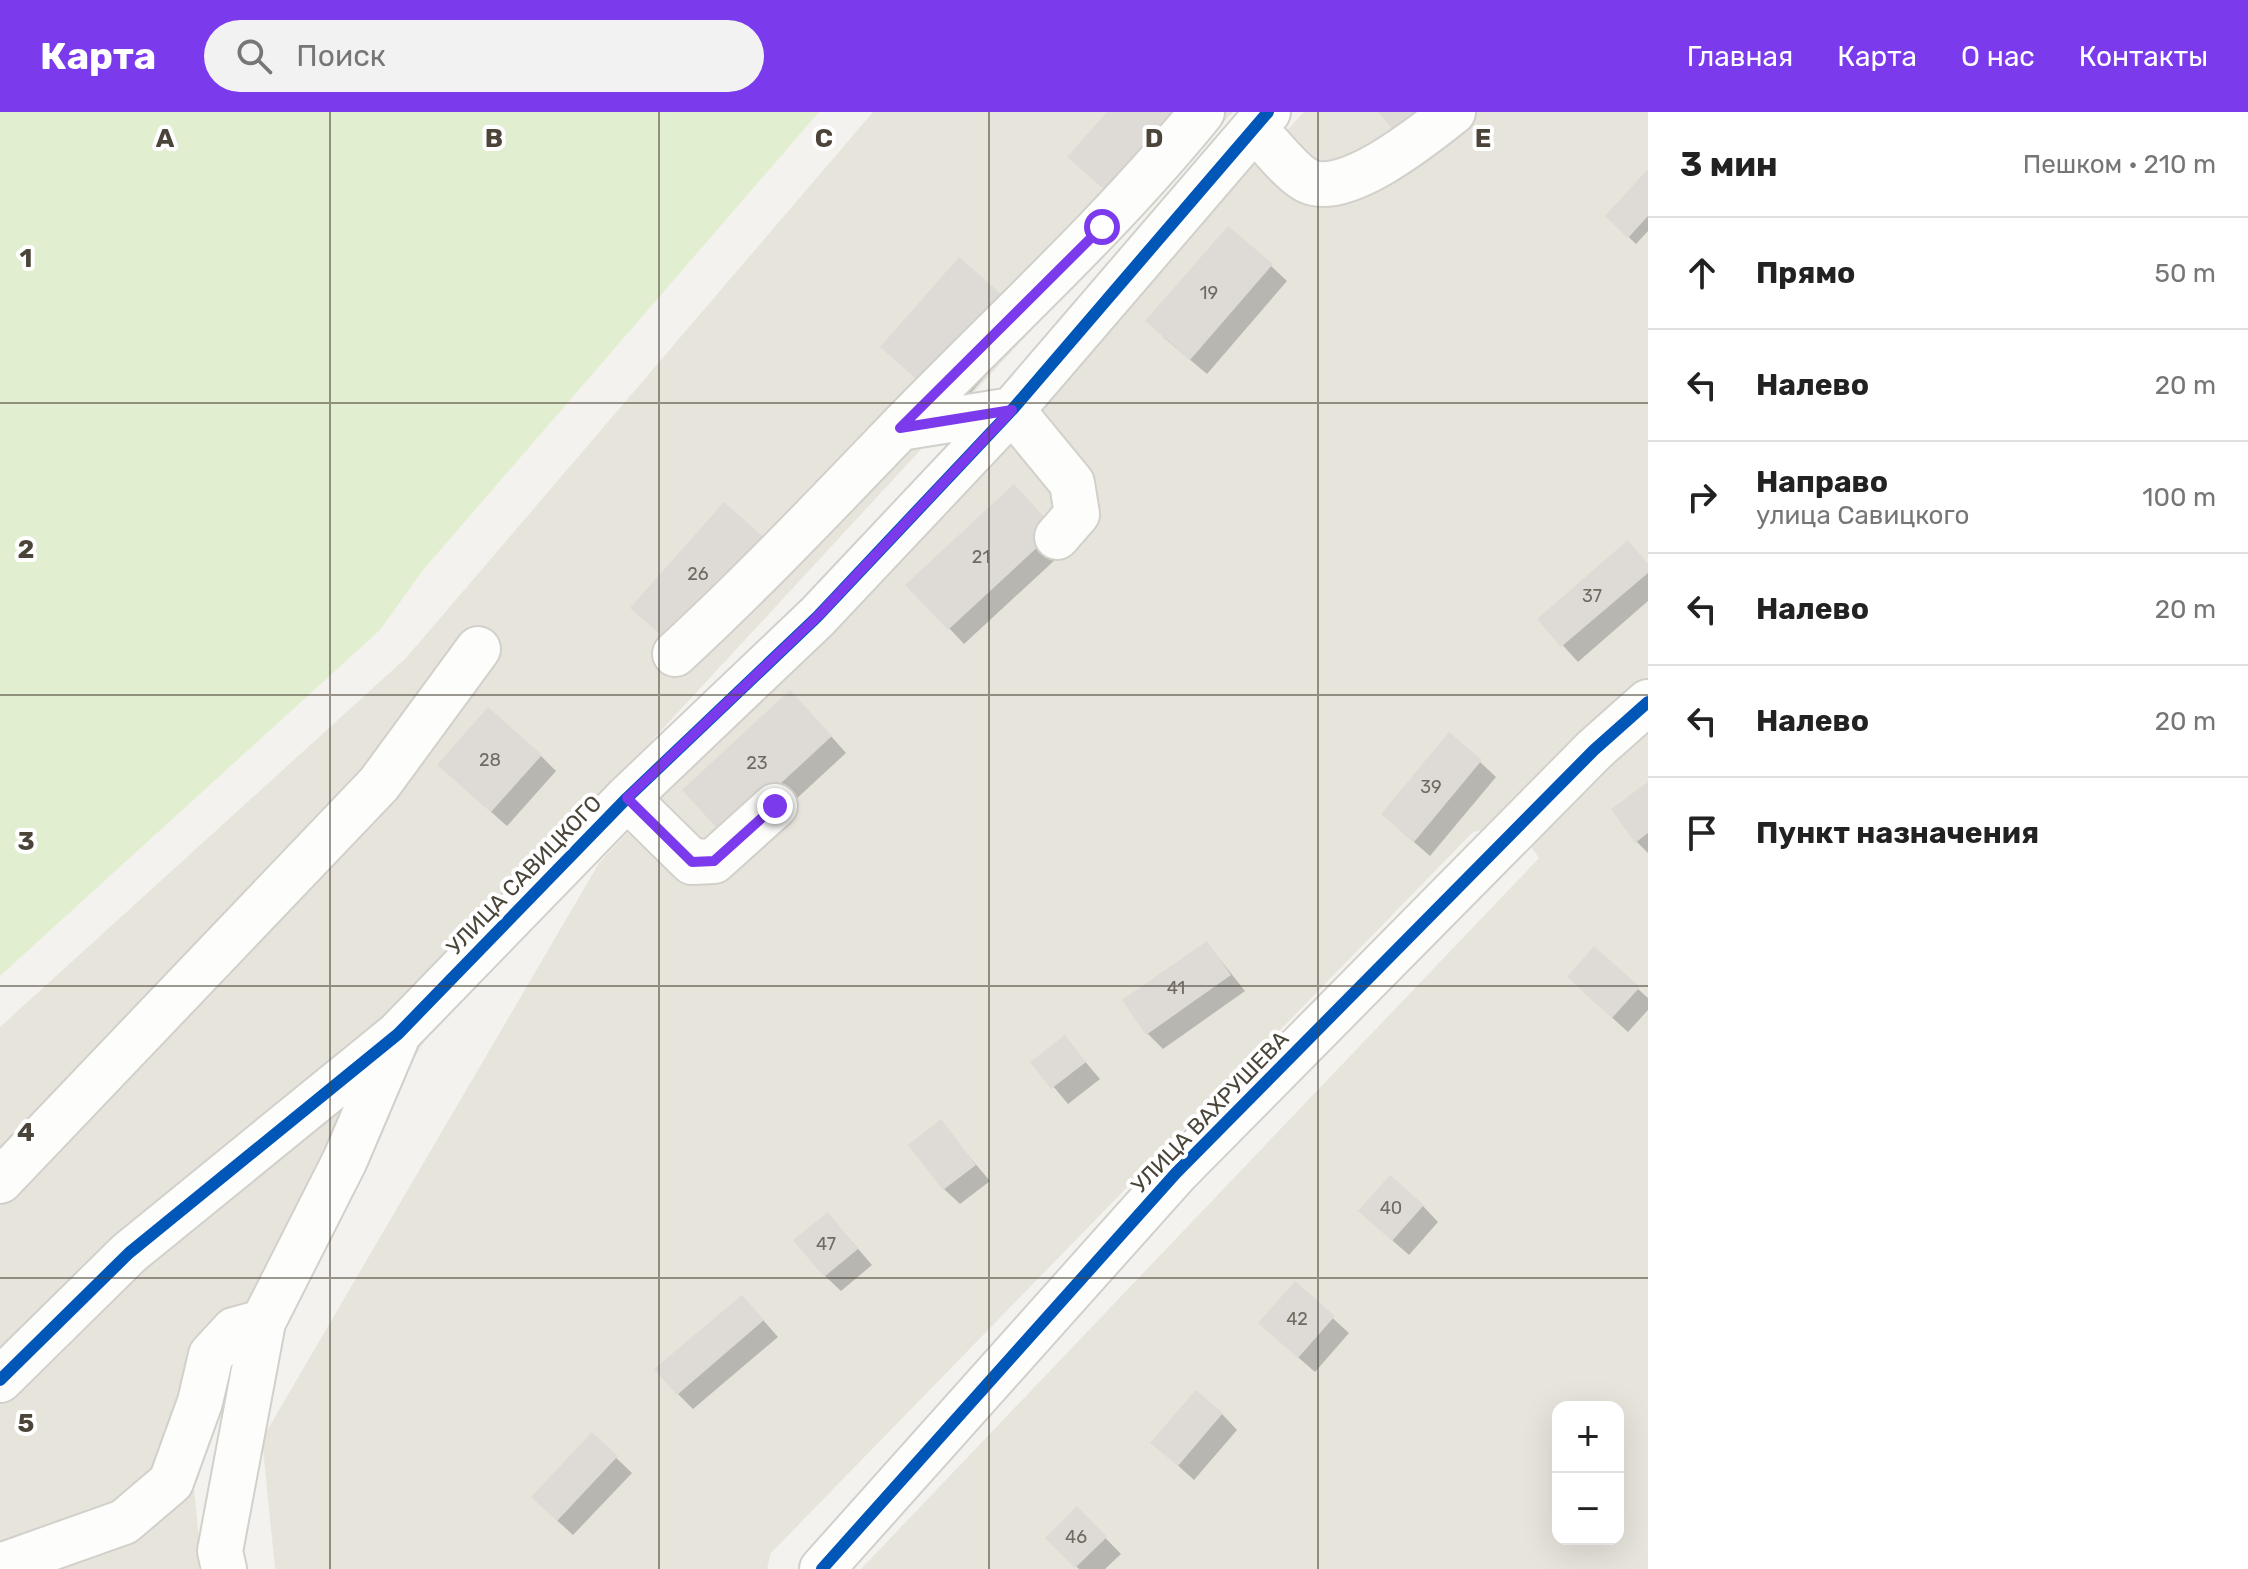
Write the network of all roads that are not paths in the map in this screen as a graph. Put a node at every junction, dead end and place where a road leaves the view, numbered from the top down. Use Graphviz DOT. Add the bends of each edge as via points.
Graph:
graph roads {
  1 [pos="1202,112"];
  2 [pos="1453,112"];
  3 [pos="1261,121"];
  4 [pos="1012,410"];
  5 [pos="900,428"];
  6 [pos="1057,537"];
  7 [pos="478,649"];
  8 [pos="675,654"];
  9 [pos="1648,702"];
  10 [pos="627,798"];
  11 [pos="775,806"];
  12 [pos="398,1034"];
  13 [pos="0,1181"];
  14 [pos="263,1322"];
  15 [pos="0,1380"];
  16 [pos="0,1566"];
  17 [pos="224,1569"];
  18 [pos="822,1569"];
  1 -- 5 [label="street" via="1102,227"];
  2 -- 3 [label="street" via="1401,153 1329,186 1306,181"];
  3 -- 4 [label="street, УЛИЦА САВИЦКОГО"];
  4 -- 5 [label="street"];
  4 -- 6 [label="street" via="1072,483 1077,514"];
  4 -- 10 [label="street, УЛИЦА САВИЦКОГО" via="817,617"];
  5 -- 8 [label="street" via="763,573"];
  7 -- 13 [label="street" via="379,784"];
  9 -- 18 [label="street, УЛИЦА ВАХРУШЕВА" via="1594,750 1176,1173"];
  10 -- 11 [label="street" via="692,862 714,861"];
  10 -- 12 [label="street, УЛИЦА САВИЦКОГО"];
  12 -- 14 [label="street, УЛИЦА САВИЦКОГО" via="345,1160"];
  12 -- 15 [label="street, УЛИЦА САВИЦКОГО" via="129,1253"];
  14 -- 16 [label="street" via="234,1330 211,1355 171,1482 124,1522"];
  14 -- 17 [label="street, УЛИЦА САВИЦКОГО" via="220,1551"];
}
